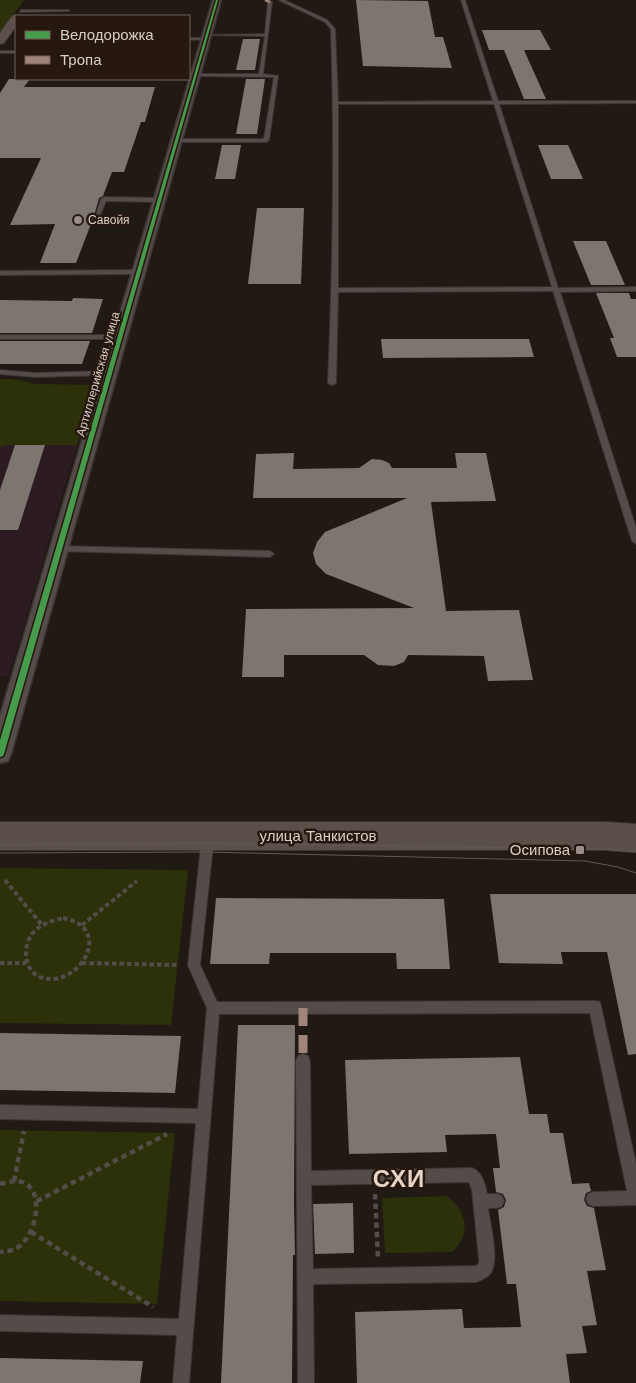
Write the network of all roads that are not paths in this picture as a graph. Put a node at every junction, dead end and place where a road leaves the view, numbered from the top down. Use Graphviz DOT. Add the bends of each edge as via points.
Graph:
graph roads {
  1 [pos="29,0"];
  2 [pos="217,0"];
  3 [pos="281,0"];
  4 [pos="463,0"];
  5 [pos="270,2"];
  6 [pos="41,6"];
  7 [pos="37,11"];
  8 [pos="68,11"];
  9 [pos="18,15"];
  10 [pos="15,19"];
  11 [pos="267,35"];
  12 [pos="207,37"];
  13 [pos="190,39"];
  14 [pos="0,41"];
  15 [pos="0,52"];
  16 [pos="15,52"];
  17 [pos="196,75"];
  18 [pos="261,75"];
  19 [pos="636,102"];
  20 [pos="336,103"];
  21 [pos="496,103"];
  22 [pos="177,141"];
  23 [pos="160,200"];
  24 [pos="98,214"];
  25 [pos="139,272"];
  26 [pos="0,273"];
  27 [pos="555,289"];
  28 [pos="335,290"];
  29 [pos="636,290"];
  30 [pos="0,337"];
  31 [pos="120,337"];
  32 [pos="0,372"];
  33 [pos="110,373"];
  34 [pos="332,383"];
  35 [pos="636,541"];
  36 [pos="59,549"];
  37 [pos="270,554"];
  38 [pos="0,754"];
  39 [pos="0,836"];
  40 [pos="208,836"];
  41 [pos="636,838"];
  42 [pos="212,1008"];
  43 [pos="303,1060"];
  44 [pos="0,1112"];
  45 [pos="203,1116"];
  46 [pos="304,1178"];
  47 [pos="636,1198"];
  48 [pos="593,1199"];
  49 [pos="480,1201"];
  50 [pos="497,1201"];
  51 [pos="305,1277"];
  52 [pos="0,1323"];
  53 [pos="186,1327"];
  54 [pos="181,1383"];
  55 [pos="306,1383"];
  1 -- 9 [label="main road"];
  2 -- 12 [label="street, Артиллерийская улица"];
  3 -- 20 [label="lane" via="326,21 333,29"];
  4 -- 21 [label="lane"];
  5 -- 11 [label="lane"];
  6 -- 7 [label="lane"];
  7 -- 8 [label="lane"];
  7 -- 9 [label="lane"];
  10 -- 14 [label="main road"];
  11 -- 12 [label="lane"];
  11 -- 18 [label="lane"];
  12 -- 13 [label="lane"];
  12 -- 17 [label="street, Артиллерийская улица"];
  15 -- 16 [label="lane"];
  17 -- 18 [label="lane"];
  17 -- 22 [label="street, Артиллерийская улица"];
  18 -- 22 [label="lane" via="276,76 266,140"];
  19 -- 21 [label="lane"];
  20 -- 21 [label="lane"];
  20 -- 28 [label="lane"];
  21 -- 27 [label="lane"];
  22 -- 23 [label="street, Артиллерийская улица"];
  23 -- 24 [label="lane" via="104,200"];
  23 -- 25 [label="street, Артиллерийская улица"];
  25 -- 26 [label="lane"];
  25 -- 31 [label="street, Артиллерийская улица"];
  27 -- 28 [label="lane"];
  27 -- 29 [label="lane"];
  27 -- 35 [label="lane"];
  28 -- 34 [label="lane"];
  30 -- 31 [label="lane"];
  31 -- 33 [label="street, Артиллерийская улица"];
  32 -- 33 [label="lane" via="35,376"];
  33 -- 36 [label="street, Артиллерийская улица"];
  36 -- 37 [label="lane"];
  36 -- 38 [label="street, Артиллерийская улица"];
  39 -- 40 [label="main road, улица Танкистов"];
  40 -- 41 [label="main road, улица Танкистов"];
  40 -- 42 [label="lane" via="194,965"];
  42 -- 45 [label="lane"];
  42 -- 47 [label="lane" via="595,1007"];
  43 -- 46 [label="lane"];
  44 -- 45 [label="lane"];
  45 -- 53 [label="lane"];
  46 -- 49 [label="lane" via="472,1176 476,1180"];
  46 -- 51 [label="lane"];
  47 -- 48 [label="lane"];
  49 -- 50 [label="lane"];
  49 -- 51 [label="lane" via="487,1259 483,1271 476,1274"];
  51 -- 55 [label="lane"];
  52 -- 53 [label="lane"];
  53 -- 54 [label="lane"];
}
